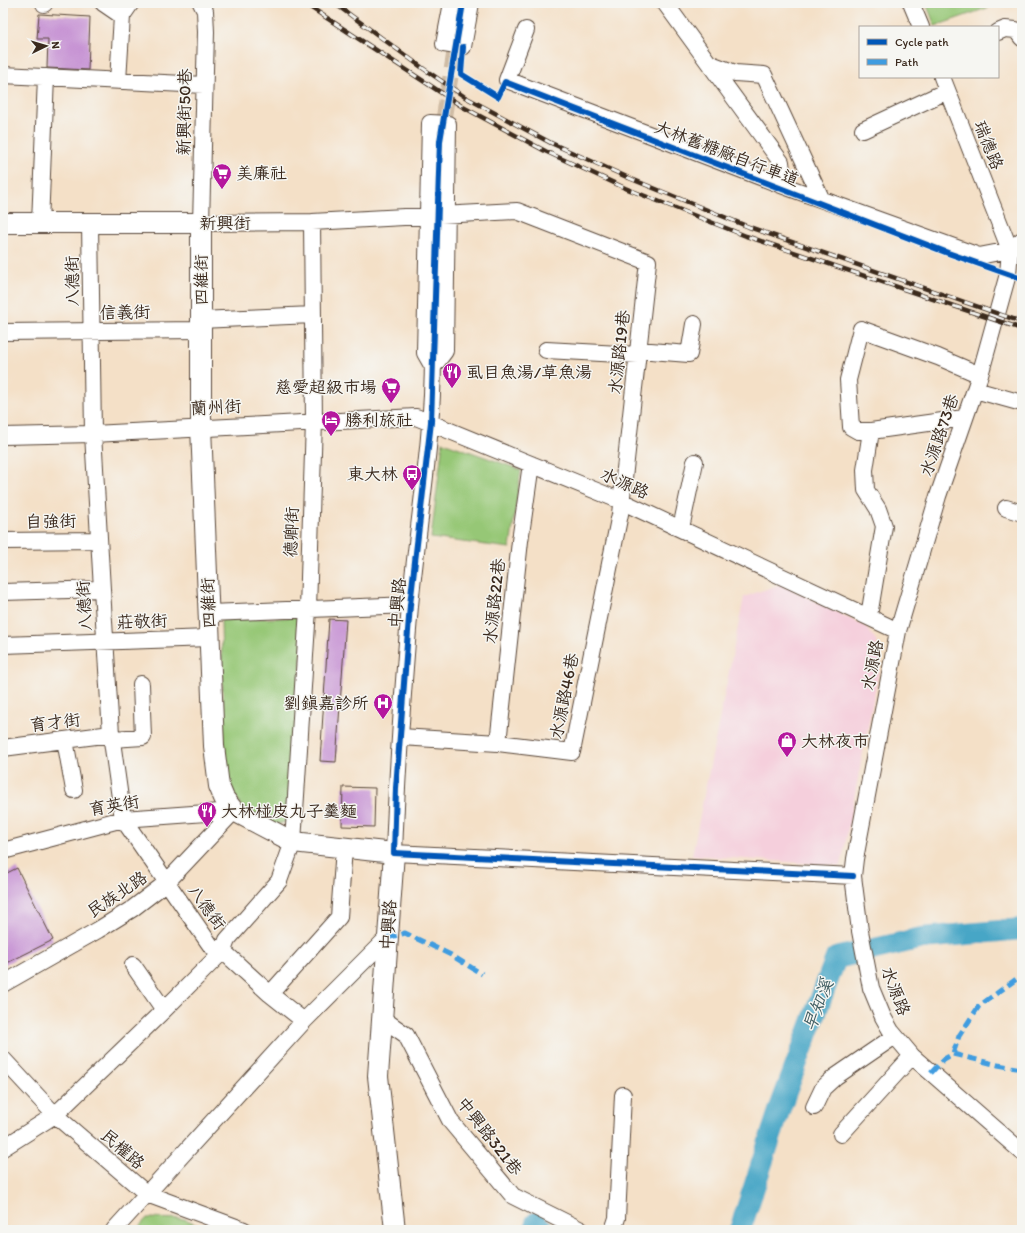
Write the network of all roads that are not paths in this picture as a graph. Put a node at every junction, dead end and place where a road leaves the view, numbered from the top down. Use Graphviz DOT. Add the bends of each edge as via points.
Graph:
graph roads {
  1 [pos="103,3"];
  2 [pos="201,3"];
  3 [pos="665,3"];
  4 [pos="911,3"];
  5 [pos="127,9"];
  6 [pos="921,26"];
  7 [pos="526,30"];
  8 [pos="999,32"];
  9 [pos="1022,38"];
  10 [pos="711,64"];
  11 [pos="3,75"];
  12 [pos="46,78"];
  13 [pos="118,81"];
  14 [pos="945,84"];
  15 [pos="204,85"];
  16 [pos="863,130"];
  17 [pos="784,186"];
  18 [pos="821,198"];
  19 [pos="446,214"];
  20 [pos="428,216"];
  21 [pos="312,222"];
  22 [pos="3,223"];
  23 [pos="40,223"];
  24 [pos="90,223"];
  25 [pos="201,223"];
  26 [pos="597,243"];
  27 [pos="1016,245"];
  28 [pos="313,315"];
  29 [pos="694,324"];
  30 [pos="200,325"];
  31 [pos="3,332"];
  32 [pos="91,332"];
  33 [pos="546,350"];
  34 [pos="638,352"];
  35 [pos="433,361"];
  36 [pos="977,382"];
  37 [pos="1022,403"];
  38 [pos="964,418"];
  39 [pos="314,421"];
  40 [pos="431,422"];
  41 [pos="201,427"];
  42 [pos="871,431"];
  43 [pos="93,434"];
  44 [pos="3,436"];
  45 [pos="695,462"];
  46 [pos="531,464"];
  47 [pos="621,501"];
  48 [pos="1006,508"];
  49 [pos="1022,513"];
  50 [pos="680,528"];
  51 [pos="99,540"];
  52 [pos="3,541"];
  53 [pos="102,589"];
  54 [pos="3,592"];
  55 [pos="410,605"];
  56 [pos="308,609"];
  57 [pos="209,613"];
  58 [pos="869,616"];
  59 [pos="898,631"];
  60 [pos="210,638"];
  61 [pos="106,641"];
  62 [pos="3,645"];
  63 [pos="141,684"];
  64 [pos="111,737"];
  65 [pos="401,737"];
  66 [pos="64,740"];
  67 [pos="498,743"];
  68 [pos="3,748"];
  69 [pos="74,790"];
  70 [pos="234,811"];
  71 [pos="123,819"];
  72 [pos="293,842"];
  73 [pos="344,848"];
  74 [pos="3,851"];
  75 [pos="394,853"];
  76 [pos="853,876"];
  77 [pos="166,883"];
  78 [pos="387,938"];
  79 [pos="223,951"];
  80 [pos="133,965"];
  81 [pos="3,984"];
  82 [pos="270,994"];
  83 [pos="164,1010"];
  84 [pos="383,1019"];
  85 [pos="304,1020"];
  86 [pos="895,1036"];
  87 [pos="912,1056"];
  88 [pos="3,1059"];
  89 [pos="623,1095"];
  90 [pos="814,1107"];
  91 [pos="55,1115"];
  92 [pos="840,1134"];
  93 [pos="3,1148"];
  94 [pos="1022,1152"];
  95 [pos="148,1194"];
  96 [pos="114,1230"];
  97 [pos="244,1230"];
  98 [pos="396,1230"];
  99 [pos="581,1230"];
  100 [pos="614,1230"];
  1 -- 5 [label="street"];
  2 -- 15 [label="street, 新興街50巷" via="205,11 206,32"];
  3 -- 10 [label="street"];
  4 -- 6 [label="street"];
  5 -- 13 [label="street"];
  7 -- 17 [label="street" via="507,80"];
  8 -- 9 [label="street" via="1005,29 1016,30"];
  10 -- 17 [label="street" via="781,162"];
  10 -- 18 [label="street" via="735,73 764,75"];
  11 -- 12 [label="street"];
  12 -- 13 [label="street"];
  12 -- 23 [label="street"];
  13 -- 15 [label="street"];
  14 -- 16 [label="street"];
  14 -- 27 [label="street, 瑞德路"];
  15 -- 25 [label="street, 新興街50巷"];
  17 -- 18 [label="street"];
  18 -- 27 [label="street" via="979,256"];
  19 -- 20 [label="street, 新興街"];
  19 -- 20 [label="street" via="448,124 430,124"];
  19 -- 26 [label="street, 新興街" via="517,211"];
  19 -- 35 [label="street" via="445,351"];
  20 -- 21 [label="street, 新興街"];
  20 -- 35 [label="street" via="426,353"];
  21 -- 25 [label="street, 新興街"];
  21 -- 28 [label="street, 德卿街"];
  22 -- 23 [label="main road, 新興街"];
  23 -- 24 [label="main road, 新興街"];
  24 -- 25 [label="main road, 新興街"];
  24 -- 32 [label="street, 八德街"];
  25 -- 30 [label="main road, 四維街"];
  26 -- 34 [label="street, 水源路19巷" via="648,262"];
  27 -- 36 [label="street, 水源路73巷"];
  28 -- 30 [label="street, 信義街"];
  28 -- 39 [label="street, 德卿街"];
  29 -- 34 [label="street" via="689,354"];
  30 -- 32 [label="street, 信義街"];
  30 -- 41 [label="main road, 四維街"];
  31 -- 32 [label="street, 信義街"];
  32 -- 43 [label="street, 八德街"];
  33 -- 34 [label="street"];
  34 -- 47 [label="street, 水源路19巷"];
  35 -- 40 [label="street, 中興路"];
  36 -- 37 [label="street"];
  36 -- 38 [label="street, 水源路73巷"];
  36 -- 42 [label="street" via="938,357 861,329 848,380 851,427 858,431"];
  38 -- 42 [label="street"];
  38 -- 59 [label="street, 水源路73巷"];
  39 -- 40 [label="street, 蘭州街" via="416,417"];
  39 -- 41 [label="street, 蘭州街"];
  39 -- 56 [label="street, 德卿街"];
  40 -- 46 [label="street, 水源路"];
  40 -- 55 [label="street, 中興路"];
  41 -- 43 [label="street, 蘭州街"];
  41 -- 57 [label="main road, 四維街"];
  42 -- 58 [label="street" via="864,470 866,490 878,509 884,526"];
  43 -- 44 [label="street, 蘭州街"];
  43 -- 51 [label="street, 八德街"];
  45 -- 50 [label="street"];
  46 -- 47 [label="street, 水源路"];
  46 -- 67 [label="street, 水源路22巷"];
  47 -- 50 [label="street, 水源路"];
  47 -- 67 [label="street, 水源路46巷" via="572,752"];
  48 -- 49 [label="street"];
  50 -- 58 [label="street, 水源路"];
  51 -- 52 [label="street, 自強街"];
  51 -- 53 [label="street, 八德街"];
  53 -- 54 [label="street"];
  53 -- 61 [label="street, 八德街"];
  55 -- 56 [label="street"];
  55 -- 65 [label="street, 中興路"];
  56 -- 57 [label="street"];
  56 -- 72 [label="street, 德卿街"];
  57 -- 60 [label="main road, 四維街"];
  58 -- 59 [label="street, 水源路"];
  59 -- 76 [label="street, 水源路"];
  60 -- 61 [label="street, 莊敬街"];
  60 -- 70 [label="main road, 四維街" via="214,746 219,786"];
  61 -- 62 [label="street, 莊敬街"];
  61 -- 64 [label="street, 八德街"];
  63 -- 64 [label="street, 育才街" via="143,737"];
  64 -- 66 [label="street, 育才街"];
  64 -- 71 [label="street, 八德街"];
  65 -- 67 [label="street, 水源路46巷"];
  65 -- 75 [label="street, 中興路"];
  66 -- 68 [label="street, 育才街"];
  66 -- 69 [label="street"];
  70 -- 71 [label="street, 育英街"];
  70 -- 72 [label="main road, 四維街"];
  70 -- 77 [label="street, 民族北路"];
  71 -- 74 [label="street, 育英街"];
  71 -- 77 [label="street, 八德街"];
  72 -- 73 [label="main road, 四維街"];
  72 -- 79 [label="street, 德卿街" via="279,881 227,940"];
  73 -- 75 [label="main road, 四維街"];
  73 -- 82 [label="street" via="338,917"];
  75 -- 76 [label="street"];
  75 -- 78 [label="main road, 中興路"];
  76 -- 86 [label="street, 水源路" via="871,988 883,1017"];
  77 -- 79 [label="street, 八德街" via="211,946"];
  77 -- 81 [label="street, 民族北路" via="132,909"];
  78 -- 84 [label="main road, 中興路"];
  78 -- 85 [label="street"];
  79 -- 82 [label="street, 八德街"];
  79 -- 83 [label="street, 八德街"];
  80 -- 83 [label="street"];
  82 -- 85 [label="street, 八德街"];
  83 -- 91 [label="street, 八德街"];
  84 -- 98 [label="main road, 中興路" via="378,1076"];
  84 -- 99 [label="street, 中興路321巷" via="406,1035 450,1122 513,1196"];
  85 -- 95 [label="street"];
  86 -- 87 [label="street, 水源路"];
  86 -- 90 [label="street" via="835,1077 824,1088"];
  87 -- 92 [label="street"];
  87 -- 94 [label="street, 水源路"];
  88 -- 91 [label="street, 民權路"];
  89 -- 100 [label="street" via="617,1218"];
  91 -- 93 [label="street, 八德街"];
  91 -- 95 [label="street, 民權路"];
  95 -- 96 [label="street"];
  95 -- 97 [label="street, 民權路"];
}
